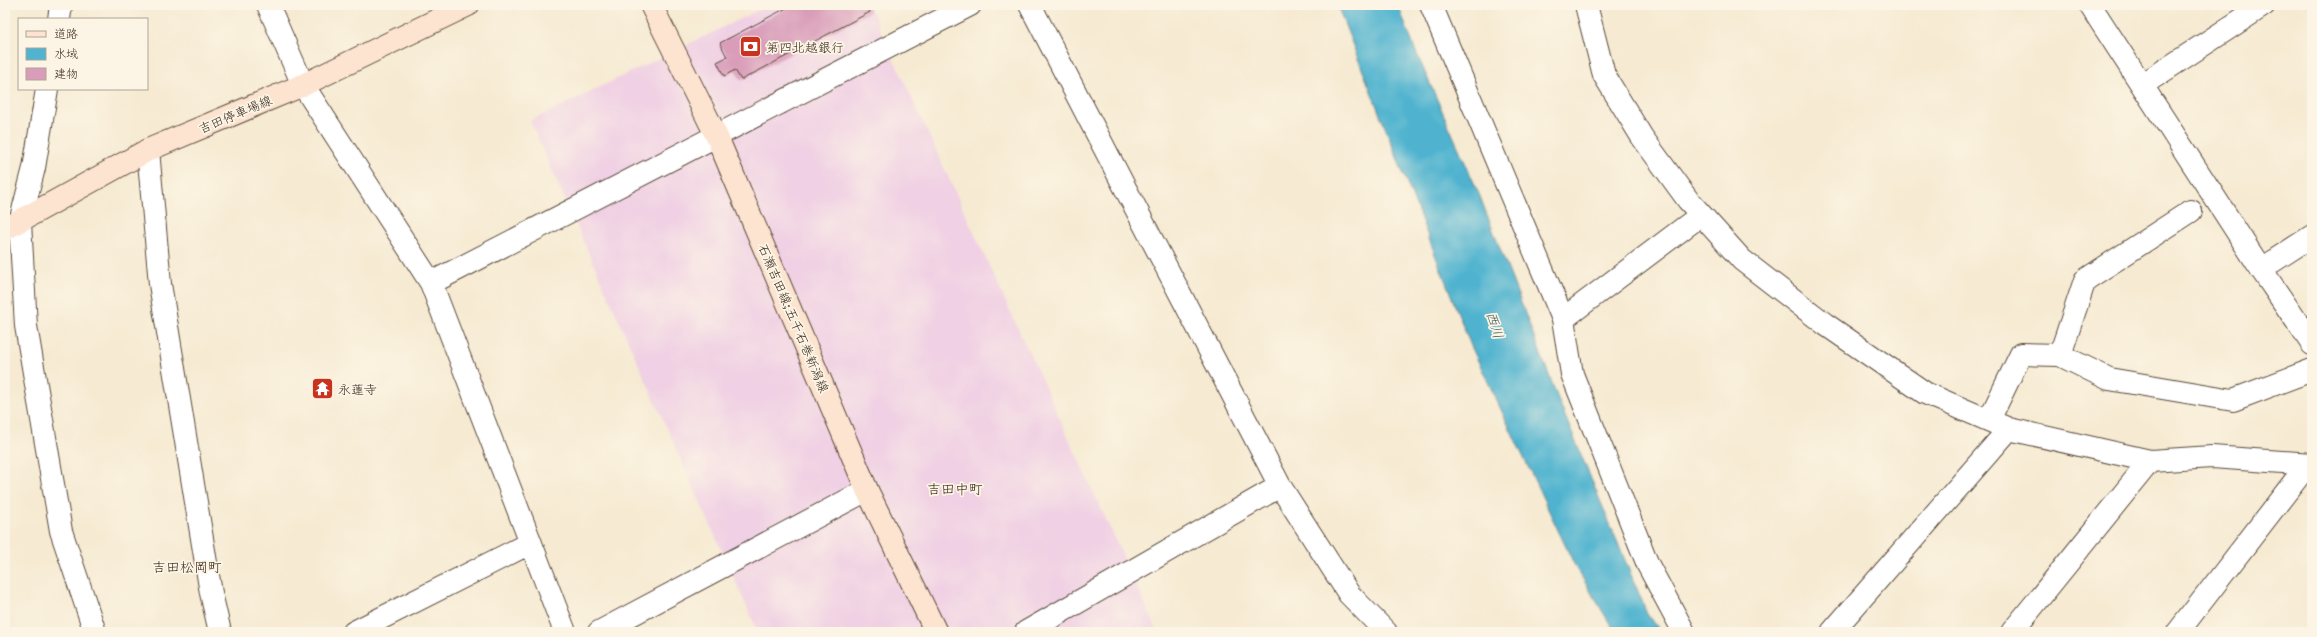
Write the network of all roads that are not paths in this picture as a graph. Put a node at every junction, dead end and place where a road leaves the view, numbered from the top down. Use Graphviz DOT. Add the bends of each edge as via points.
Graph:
graph roads {
  1 [pos="61,5"];
  2 [pos="268,5"];
  3 [pos="468,5"];
  4 [pos="651,5"];
  5 [pos="970,5"];
  6 [pos="1030,5"];
  7 [pos="1431,5"];
  8 [pos="1586,5"];
  9 [pos="2090,5"];
  10 [pos="2264,5"];
  11 [pos="59,18"];
  12 [pos="303,85"];
  13 [pos="2142,85"];
  14 [pos="47,90"];
  15 [pos="717,137"];
  16 [pos="148,150"];
  17 [pos="2191,211"];
  18 [pos="1701,215"];
  19 [pos="13,225"];
  20 [pos="2312,236"];
  21 [pos="2261,269"];
  22 [pos="431,283"];
  23 [pos="1563,319"];
  24 [pos="2312,344"];
  25 [pos="2060,355"];
  26 [pos="2312,370"];
  27 [pos="1989,420"];
  28 [pos="2009,429"];
  29 [pos="2150,461"];
  30 [pos="2310,464"];
  31 [pos="1280,486"];
  32 [pos="867,490"];
  33 [pos="530,543"];
  34 [pos="95,632"];
  35 [pos="220,632"];
  36 [pos="354,632"];
  37 [pos="565,632"];
  38 [pos="599,632"];
  39 [pos="936,632"];
  40 [pos="1026,632"];
  41 [pos="1386,632"];
  42 [pos="1684,632"];
  43 [pos="1832,632"];
  44 [pos="2012,632"];
  45 [pos="2178,632"];
  1 -- 11 [label="street"];
  2 -- 12 [label="street"];
  3 -- 12 [label="main road, 吉田停車場線"];
  4 -- 15 [label="main road, 石瀬吉田線;五千石巻新潟線"];
  5 -- 15 [label="street"];
  6 -- 31 [label="street"];
  7 -- 23 [label="street"];
  8 -- 18 [label="street" via="1604,75 1642,137"];
  9 -- 13 [label="street"];
  10 -- 13 [label="street"];
  12 -- 16 [label="main road, 吉田停車場線"];
  12 -- 22 [label="street"];
  13 -- 21 [label="street"];
  14 -- 19 [label="street" via="34,168"];
  15 -- 22 [label="street"];
  15 -- 32 [label="main road, 石瀬吉田線;五千石巻新潟線"];
  16 -- 19 [label="main road, 吉田停車場線"];
  16 -- 35 [label="street" via="160,284 211,593"];
  17 -- 25 [label="street" via="2085,280"];
  18 -- 23 [label="street"];
  18 -- 27 [label="street" via="1742,260 1825,324 1925,393"];
  19 -- 34 [label="street" via="26,326 61,531"];
  20 -- 21 [label="street"];
  21 -- 24 [label="street"];
  22 -- 33 [label="street"];
  23 -- 42 [label="street" via="1572,374 1648,565"];
  25 -- 26 [label="street" via="2109,380 2233,400"];
  25 -- 27 [label="street" via="2021,354"];
  27 -- 28 [label="street"];
  28 -- 29 [label="street"];
  28 -- 43 [label="street"];
  29 -- 30 [label="street" via="2212,457"];
  29 -- 44 [label="street"];
  30 -- 45 [label="street"];
  31 -- 40 [label="street"];
  31 -- 41 [label="street" via="1350,594"];
  32 -- 38 [label="street"];
  32 -- 39 [label="main road, 石瀬吉田線;五千石巻新潟線"];
  33 -- 36 [label="street"];
  33 -- 37 [label="street"];
}
